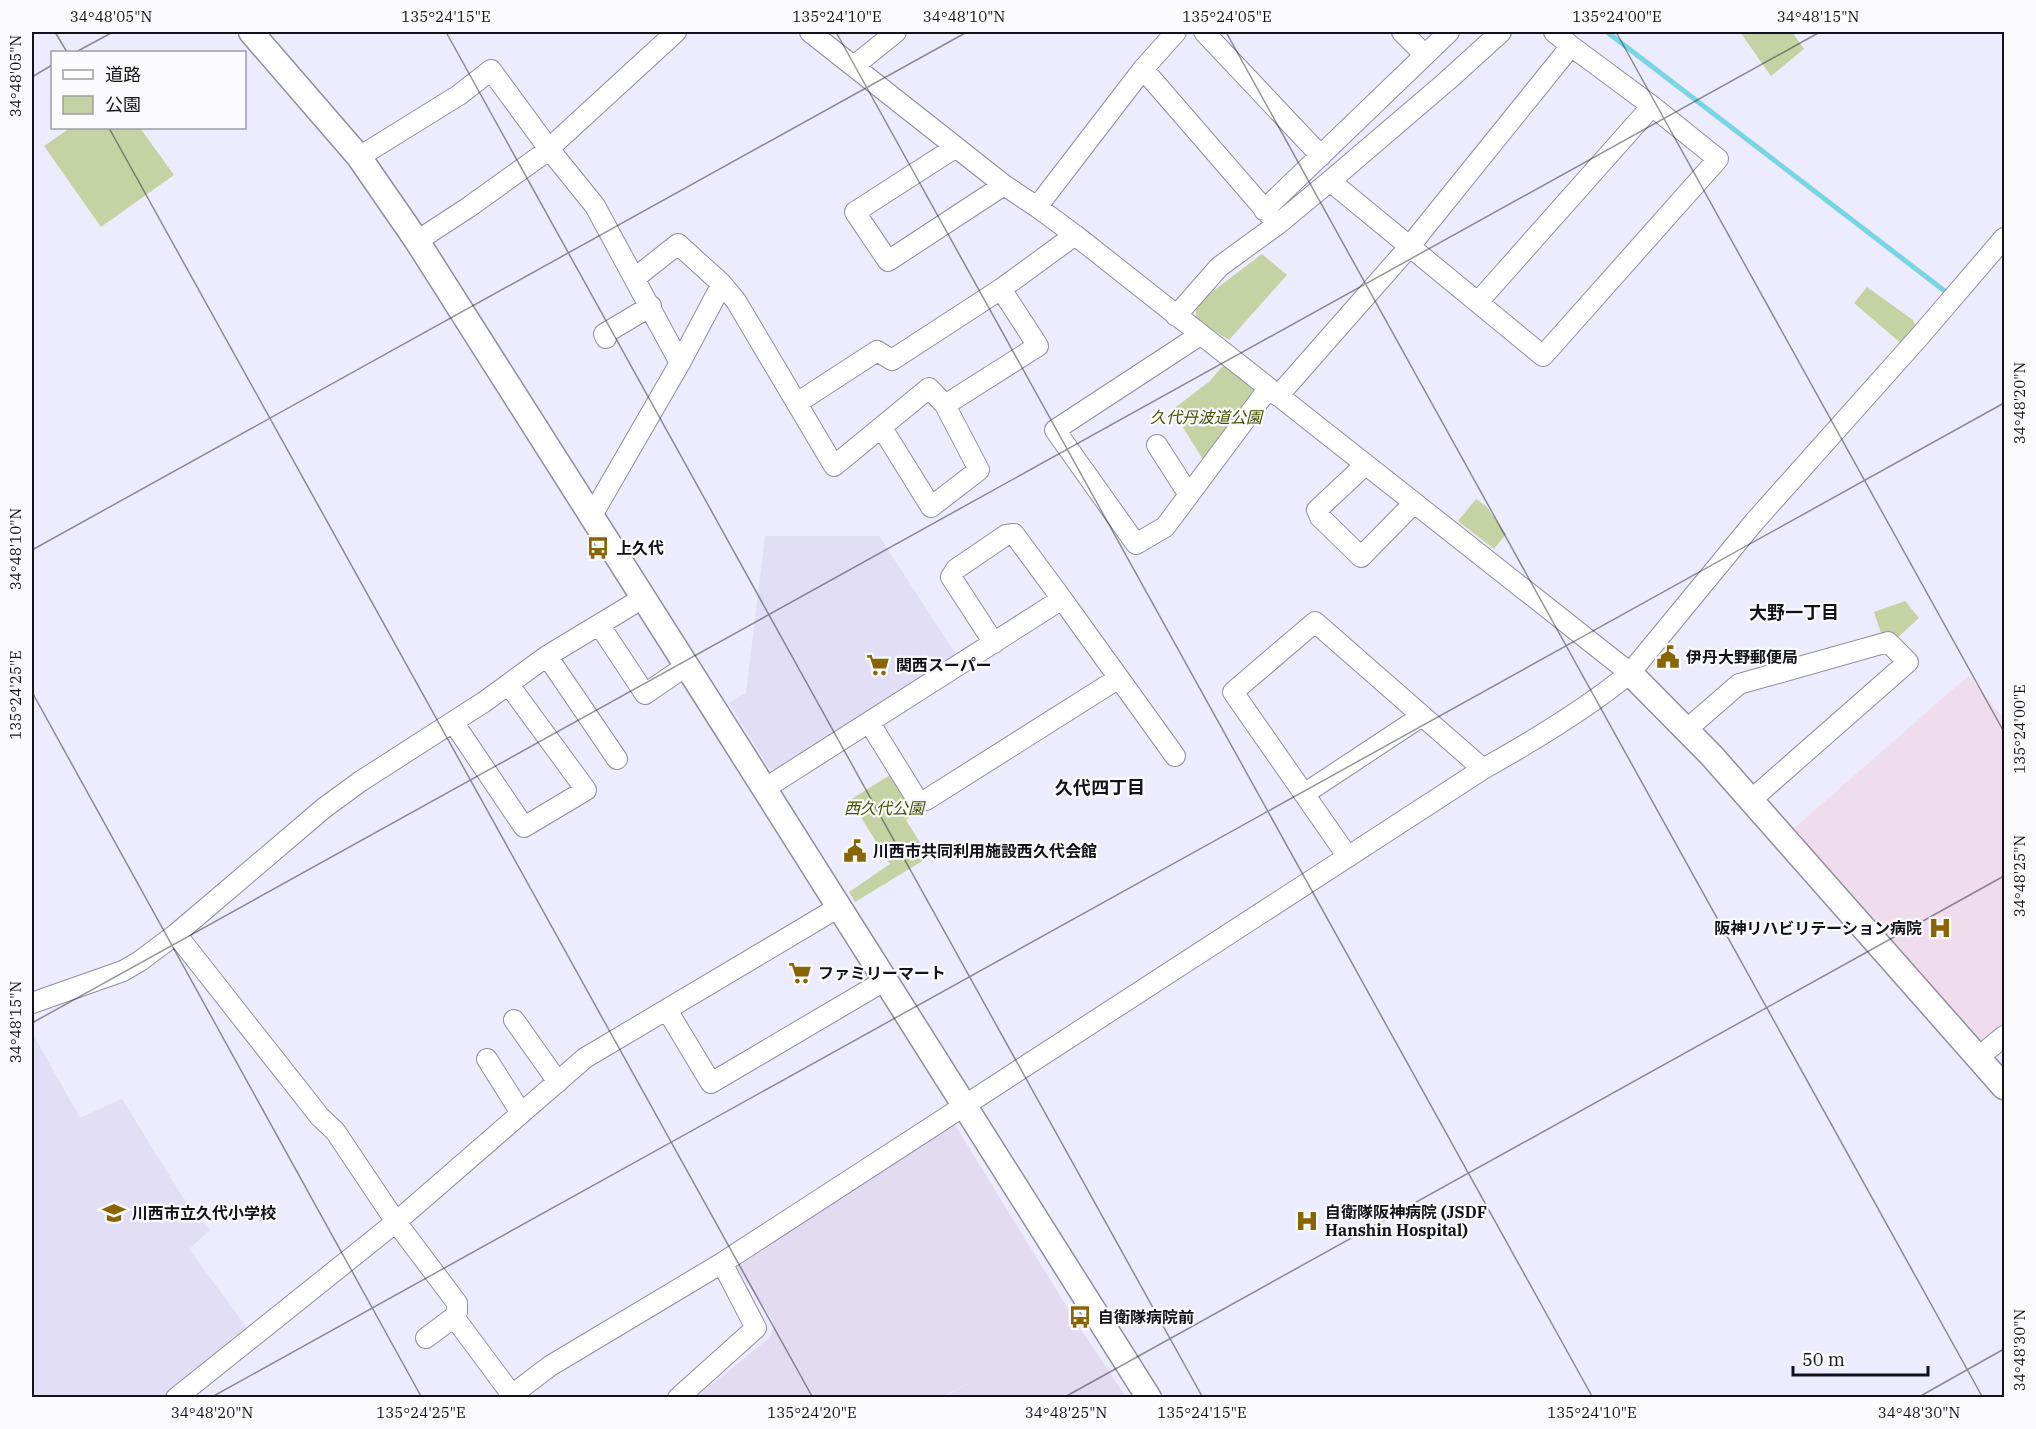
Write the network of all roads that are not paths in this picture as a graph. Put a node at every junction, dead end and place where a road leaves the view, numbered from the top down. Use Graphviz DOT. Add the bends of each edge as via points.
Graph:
graph roads {
  1 [pos="250,32"];
  2 [pos="676,32"];
  3 [pos="810,32"];
  4 [pos="896,32"];
  5 [pos="1176,32"];
  6 [pos="1204,32"];
  7 [pos="1402,32"];
  8 [pos="1449,32"];
  9 [pos="1501,32"];
  10 [pos="1554,32"];
  11 [pos="1571,46"];
  12 [pos="1425,56"];
  13 [pos="854,66"];
  14 [pos="1143,69"];
  15 [pos="1652,106"];
  16 [pos="956,147"];
  17 [pos="549,148"];
  18 [pos="1321,156"];
  19 [pos="359,157"];
  20 [pos="1330,181"];
  21 [pos="1004,185"];
  22 [pos="1037,207"];
  23 [pos="1270,217"];
  24 [pos="1075,235"];
  25 [pos="2004,238"];
  26 [pos="417,241"];
  27 [pos="1409,247"];
  28 [pos="635,278"];
  29 [pos="722,284"];
  30 [pos="1001,289"];
  31 [pos="1478,302"];
  32 [pos="651,306"];
  33 [pos="1176,316"];
  34 [pos="604,334"];
  35 [pos="1200,335"];
  36 [pos="680,363"];
  37 [pos="1273,393"];
  38 [pos="797,403"];
  39 [pos="945,405"];
  40 [pos="882,428"];
  41 [pos="1157,445"];
  42 [pos="1365,465"];
  43 [pos="1189,495"];
  44 [pos="1414,503"];
  45 [pos="591,518"];
  46 [pos="643,598"];
  47 [pos="1062,599"];
  48 [pos="600,626"];
  49 [pos="994,643"];
  50 [pos="547,657"];
  51 [pos="686,666"];
  52 [pos="1630,673"];
  53 [pos="1119,678"];
  54 [pos="508,685"];
  55 [pos="1422,716"];
  56 [pos="453,722"];
  57 [pos="869,722"];
  58 [pos="1686,730"];
  59 [pos="1175,756"];
  60 [pos="617,759"];
  61 [pos="1483,769"];
  62 [pos="764,789"];
  63 [pos="1304,794"];
  64 [pos="1751,800"];
  65 [pos="1348,857"];
  66 [pos="839,907"];
  67 [pos="176,934"];
  68 [pos="884,981"];
  69 [pos="32,1003"];
  70 [pos="667,1010"];
  71 [pos="514,1020"];
  72 [pos="2004,1036"];
  73 [pos="1979,1057"];
  74 [pos="487,1059"];
  75 [pos="558,1082"];
  76 [pos="2004,1087"];
  77 [pos="963,1107"];
  78 [pos="521,1113"];
  79 [pos="396,1222"];
  80 [pos="722,1263"];
  81 [pos="454,1317"];
  82 [pos="426,1338"];
  83 [pos="510,1396"];
  84 [pos="176,1398"];
  85 [pos="678,1398"];
  86 [pos="1149,1398"];
  1 -- 19 [label="street"];
  2 -- 17 [label="street"];
  3 -- 13 [label="street"];
  4 -- 13 [label="street"];
  5 -- 14 [label="street"];
  6 -- 18 [label="street"];
  7 -- 12 [label="street"];
  8 -- 12 [label="street"];
  9 -- 20 [label="street"];
  10 -- 11 [label="street"];
  11 -- 15 [label="street"];
  11 -- 27 [label="street"];
  12 -- 18 [label="street"];
  13 -- 16 [label="street"];
  14 -- 22 [label="street"];
  14 -- 23 [label="street"];
  15 -- 31 [label="street"];
  15 -- 31 [label="street" via="1718,159 1543,356"];
  16 -- 21 [label="street"];
  16 -- 21 [label="street" via="855,212 888,261"];
  17 -- 19 [label="street" via="491,70 459,95"];
  17 -- 26 [label="street"];
  17 -- 28 [label="street" via="596,206"];
  18 -- 23 [label="street"];
  19 -- 26 [label="street"];
  20 -- 23 [label="street"];
  20 -- 27 [label="street"];
  21 -- 22 [label="street"];
  22 -- 24 [label="street"];
  23 -- 33 [label="street"];
  24 -- 30 [label="street"];
  24 -- 33 [label="street"];
  25 -- 52 [label="street" via="1755,521"];
  26 -- 45 [label="street"];
  27 -- 31 [label="street"];
  27 -- 37 [label="street"];
  28 -- 29 [label="street" via="678,244"];
  28 -- 32 [label="street"];
  29 -- 36 [label="street"];
  29 -- 38 [label="street"];
  30 -- 38 [label="street" via="892,360 877,351"];
  30 -- 39 [label="street" via="1038,346"];
  32 -- 34 [label="street"];
  32 -- 36 [label="street"];
  33 -- 35 [label="street"];
  35 -- 37 [label="street"];
  35 -- 43 [label="street" via="1054,430 1136,544 1165,527"];
  36 -- 45 [label="street"];
  37 -- 42 [label="street"];
  37 -- 43 [label="street"];
  38 -- 40 [label="street" via="834,466"];
  39 -- 40 [label="street" via="929,388"];
  39 -- 40 [label="street" via="980,470 931,507"];
  41 -- 43 [label="street"];
  42 -- 44 [label="street"];
  42 -- 44 [label="street" via="1317,510 1361,557"];
  44 -- 52 [label="street"];
  45 -- 46 [label="street"];
  46 -- 48 [label="street"];
  46 -- 51 [label="street"];
  47 -- 49 [label="street"];
  47 -- 49 [label="street" via="1014,534 1006,535 951,577"];
  47 -- 53 [label="street"];
  48 -- 50 [label="street"];
  48 -- 51 [label="street" via="645,694"];
  49 -- 57 [label="street"];
  50 -- 54 [label="street"];
  50 -- 60 [label="street"];
  51 -- 62 [label="street"];
  52 -- 58 [label="street"];
  52 -- 61 [label="street" via="1523,747"];
  53 -- 57 [label="street" via="926,800 918,801"];
  53 -- 59 [label="street"];
  54 -- 56 [label="street"];
  54 -- 56 [label="street" via="586,790 524,827"];
  55 -- 61 [label="street"];
  55 -- 63 [label="street"];
  55 -- 63 [label="street" via="1315,622 1233,692"];
  56 -- 67 [label="street" via="324,808"];
  57 -- 62 [label="street"];
  58 -- 64 [label="street"];
  58 -- 64 [label="street" via="1739,684 1888,642 1908,662"];
  61 -- 65 [label="street"];
  62 -- 66 [label="street"];
  63 -- 65 [label="street"];
  64 -- 73 [label="street"];
  65 -- 77 [label="street"];
  66 -- 68 [label="street"];
  66 -- 70 [label="street"];
  67 -- 69 [label="street" via="123,971"];
  67 -- 79 [label="street" via="335,1131"];
  68 -- 70 [label="street" via="711,1083"];
  68 -- 77 [label="street"];
  70 -- 75 [label="street" via="585,1058"];
  71 -- 75 [label="street"];
  72 -- 73 [label="street"];
  73 -- 76 [label="street"];
  74 -- 78 [label="street"];
  75 -- 78 [label="street"];
  77 -- 80 [label="street"];
  77 -- 86 [label="street"];
  78 -- 79 [label="street"];
  79 -- 81 [label="street" via="458,1302"];
  79 -- 84 [label="street"];
  80 -- 83 [label="street" via="550,1366"];
  80 -- 85 [label="street" via="756,1328"];
  81 -- 82 [label="street"];
  81 -- 83 [label="street"];
}
